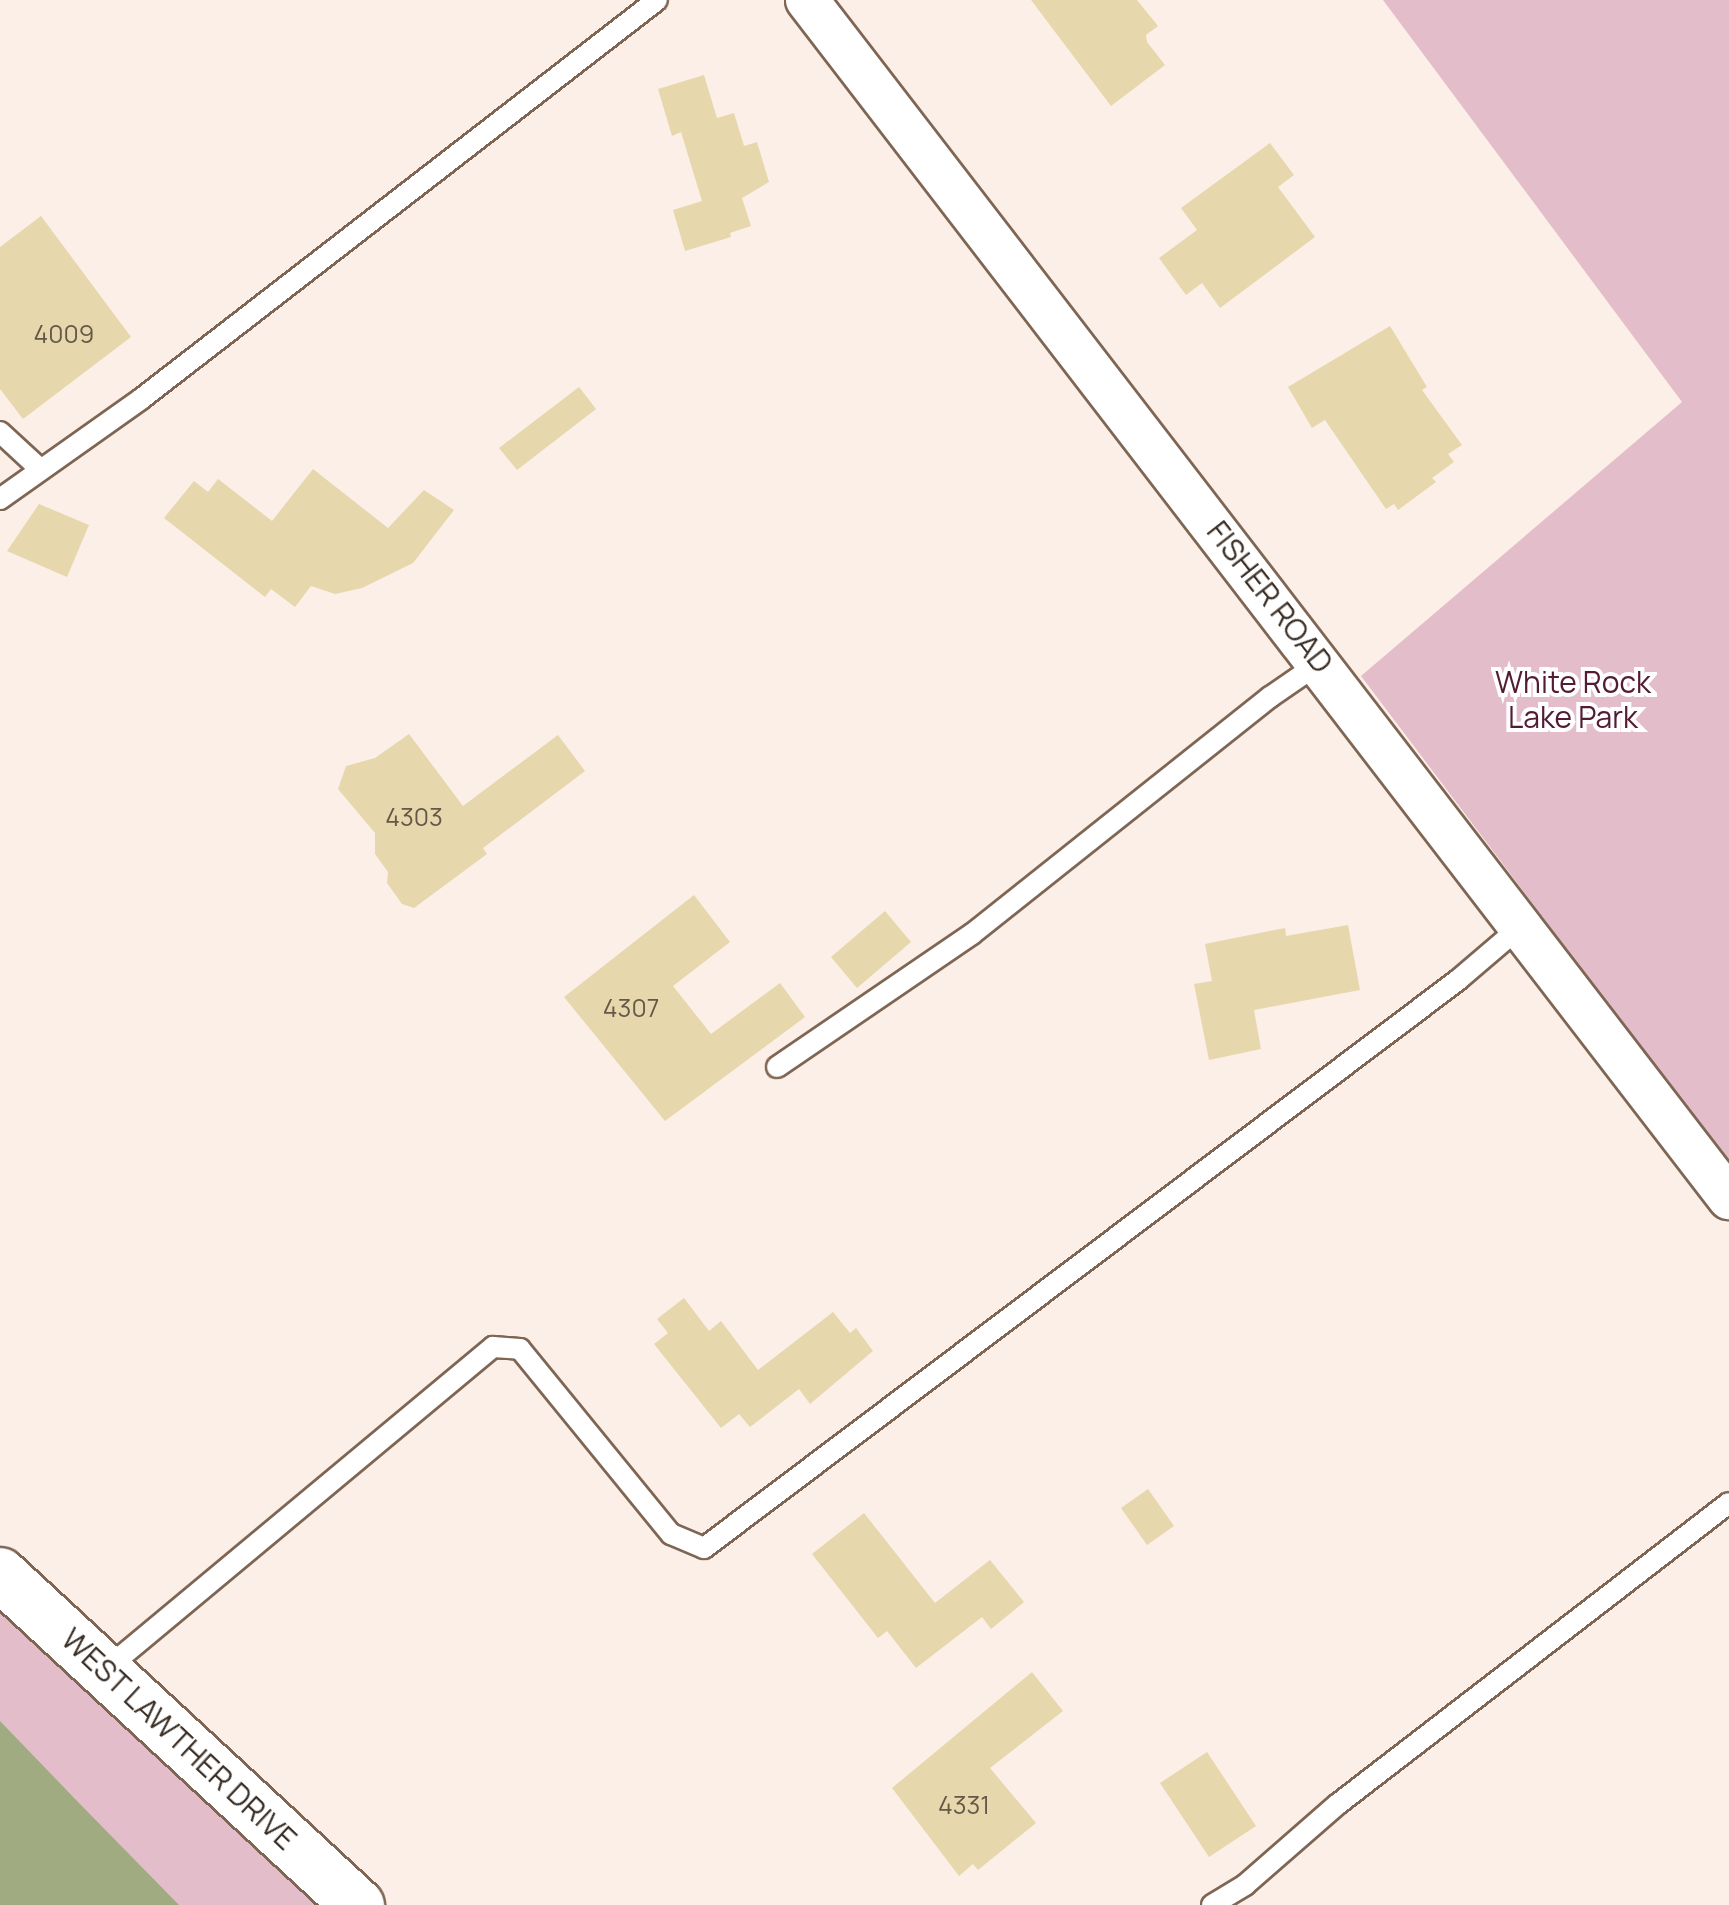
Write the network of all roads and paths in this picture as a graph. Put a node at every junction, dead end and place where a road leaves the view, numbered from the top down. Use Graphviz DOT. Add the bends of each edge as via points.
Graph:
graph roads {
  1 [pos="657,0"];
  2 [pos="807,0"];
  3 [pos="0,432"];
  4 [pos="40,468"];
  5 [pos="0,499"];
  6 [pos="1321,662"];
  7 [pos="1520,927"];
  8 [pos="777,1066"];
  9 [pos="1729,1198"];
  10 [pos="1729,1503"];
  11 [pos="0,1574"];
  12 [pos="104,1670"];
  13 [pos="358,1905"];
  14 [pos="1212,1905"];
  1 -- 4 [label="lane" via="141,399"];
  2 -- 6 [label="street, FISHER ROAD"];
  3 -- 4 [label="lane"];
  4 -- 5 [label="lane"];
  6 -- 7 [label="street, FISHER ROAD"];
  6 -- 8 [label="lane" via="972,934"];
  7 -- 9 [label="street, FISHER ROAD"];
  7 -- 12 [label="lane" via="704,1548 671,1534 520,1349 492,1346"];
  10 -- 14 [label="lane" via="1338,1804 1246,1885"];
  11 -- 12 [label="street, WEST LAWTHER DRIVE"];
  12 -- 13 [label="street, WEST LAWTHER DRIVE"];
}
